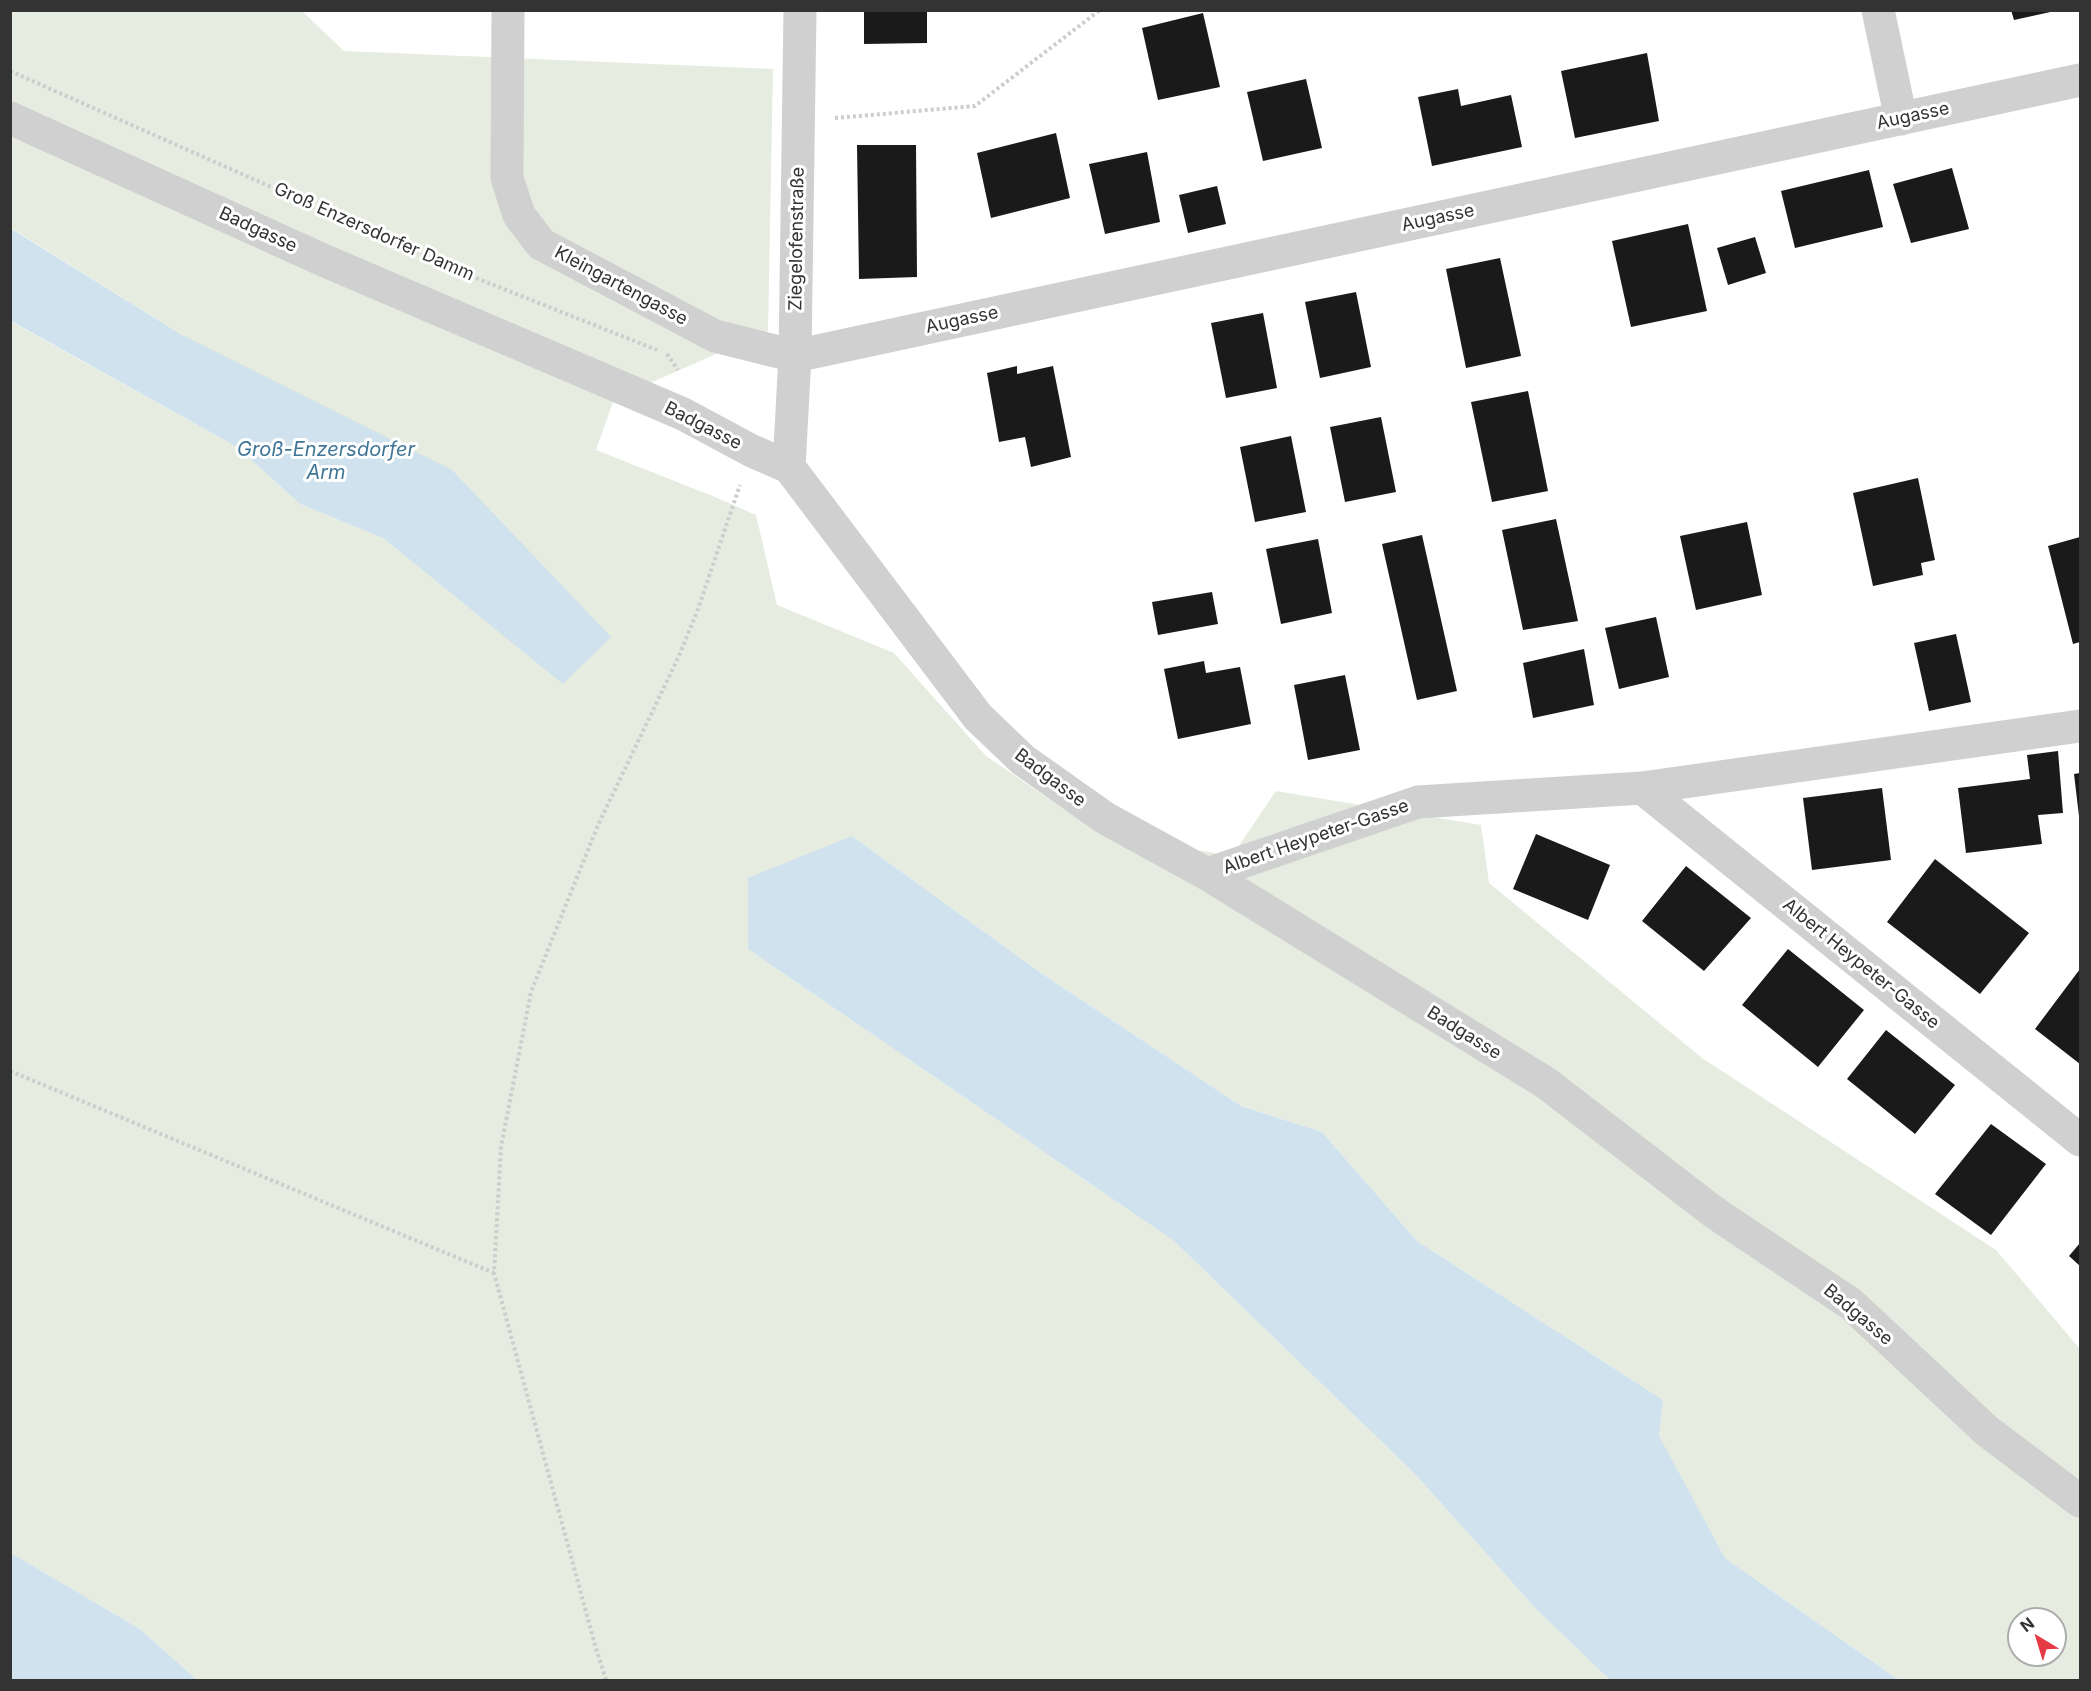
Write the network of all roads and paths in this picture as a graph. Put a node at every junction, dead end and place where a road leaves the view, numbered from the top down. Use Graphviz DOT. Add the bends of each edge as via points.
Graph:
graph roads {
  1 [pos="508,10"];
  2 [pos="800,10"];
  3 [pos="1100,10"];
  4 [pos="1878,10"];
  5 [pos="10,71"];
  6 [pos="2080,80"];
  7 [pos="10,118"];
  8 [pos="1901,118"];
  9 [pos="799,121"];
  10 [pos="795,356"];
  11 [pos="703,424"];
  12 [pos="752,451"];
  13 [pos="789,467"];
  14 [pos="2080,726"];
  15 [pos="1642,788"];
  16 [pos="1207,874"];
  17 [pos="10,1071"];
  18 [pos="2080,1140"];
  19 [pos="494,1273"];
  20 [pos="2080,1501"];
  21 [pos="606,1680"];
  1 -- 10 [label="street, Kleingartengasse" via="507,178 519,215 541,244 716,336"];
  2 -- 9 [label="street, Ziegelofenstraße"];
  3 -- 9 [label="path" via="975,106"];
  4 -- 8 [label="street"];
  5 -- 11 [label="path, Groß Enzersdorfer Damm" via="476,278 667,354 694,396"];
  6 -- 8 [label="street, Augasse"];
  7 -- 11 [label="street, Badgasse" via="322,260"];
  8 -- 10 [label="street, Augasse"];
  9 -- 10 [label="street, Ziegelofenstraße"];
  10 -- 13 [label="street, Ziegelofenstraße"];
  11 -- 12 [label="street, Badgasse"];
  12 -- 13 [label="street, Badgasse"];
  12 -- 19 [label="path" via="691,628 598,825 531,992 501,1147"];
  13 -- 16 [label="street, Badgasse" via="978,717 1023,760 1105,818"];
  14 -- 15 [label="street, Albert Heypeter-Gasse"];
  15 -- 16 [label="street, Albert Heypeter-Gasse" via="1418,802"];
  15 -- 18 [label="street, Albert Heypeter-Gasse"];
  16 -- 20 [label="street, Badgasse" via="1546,1083 1715,1213 1851,1304 1987,1431"];
  17 -- 19 [label="path"];
  19 -- 21 [label="path"];
}
